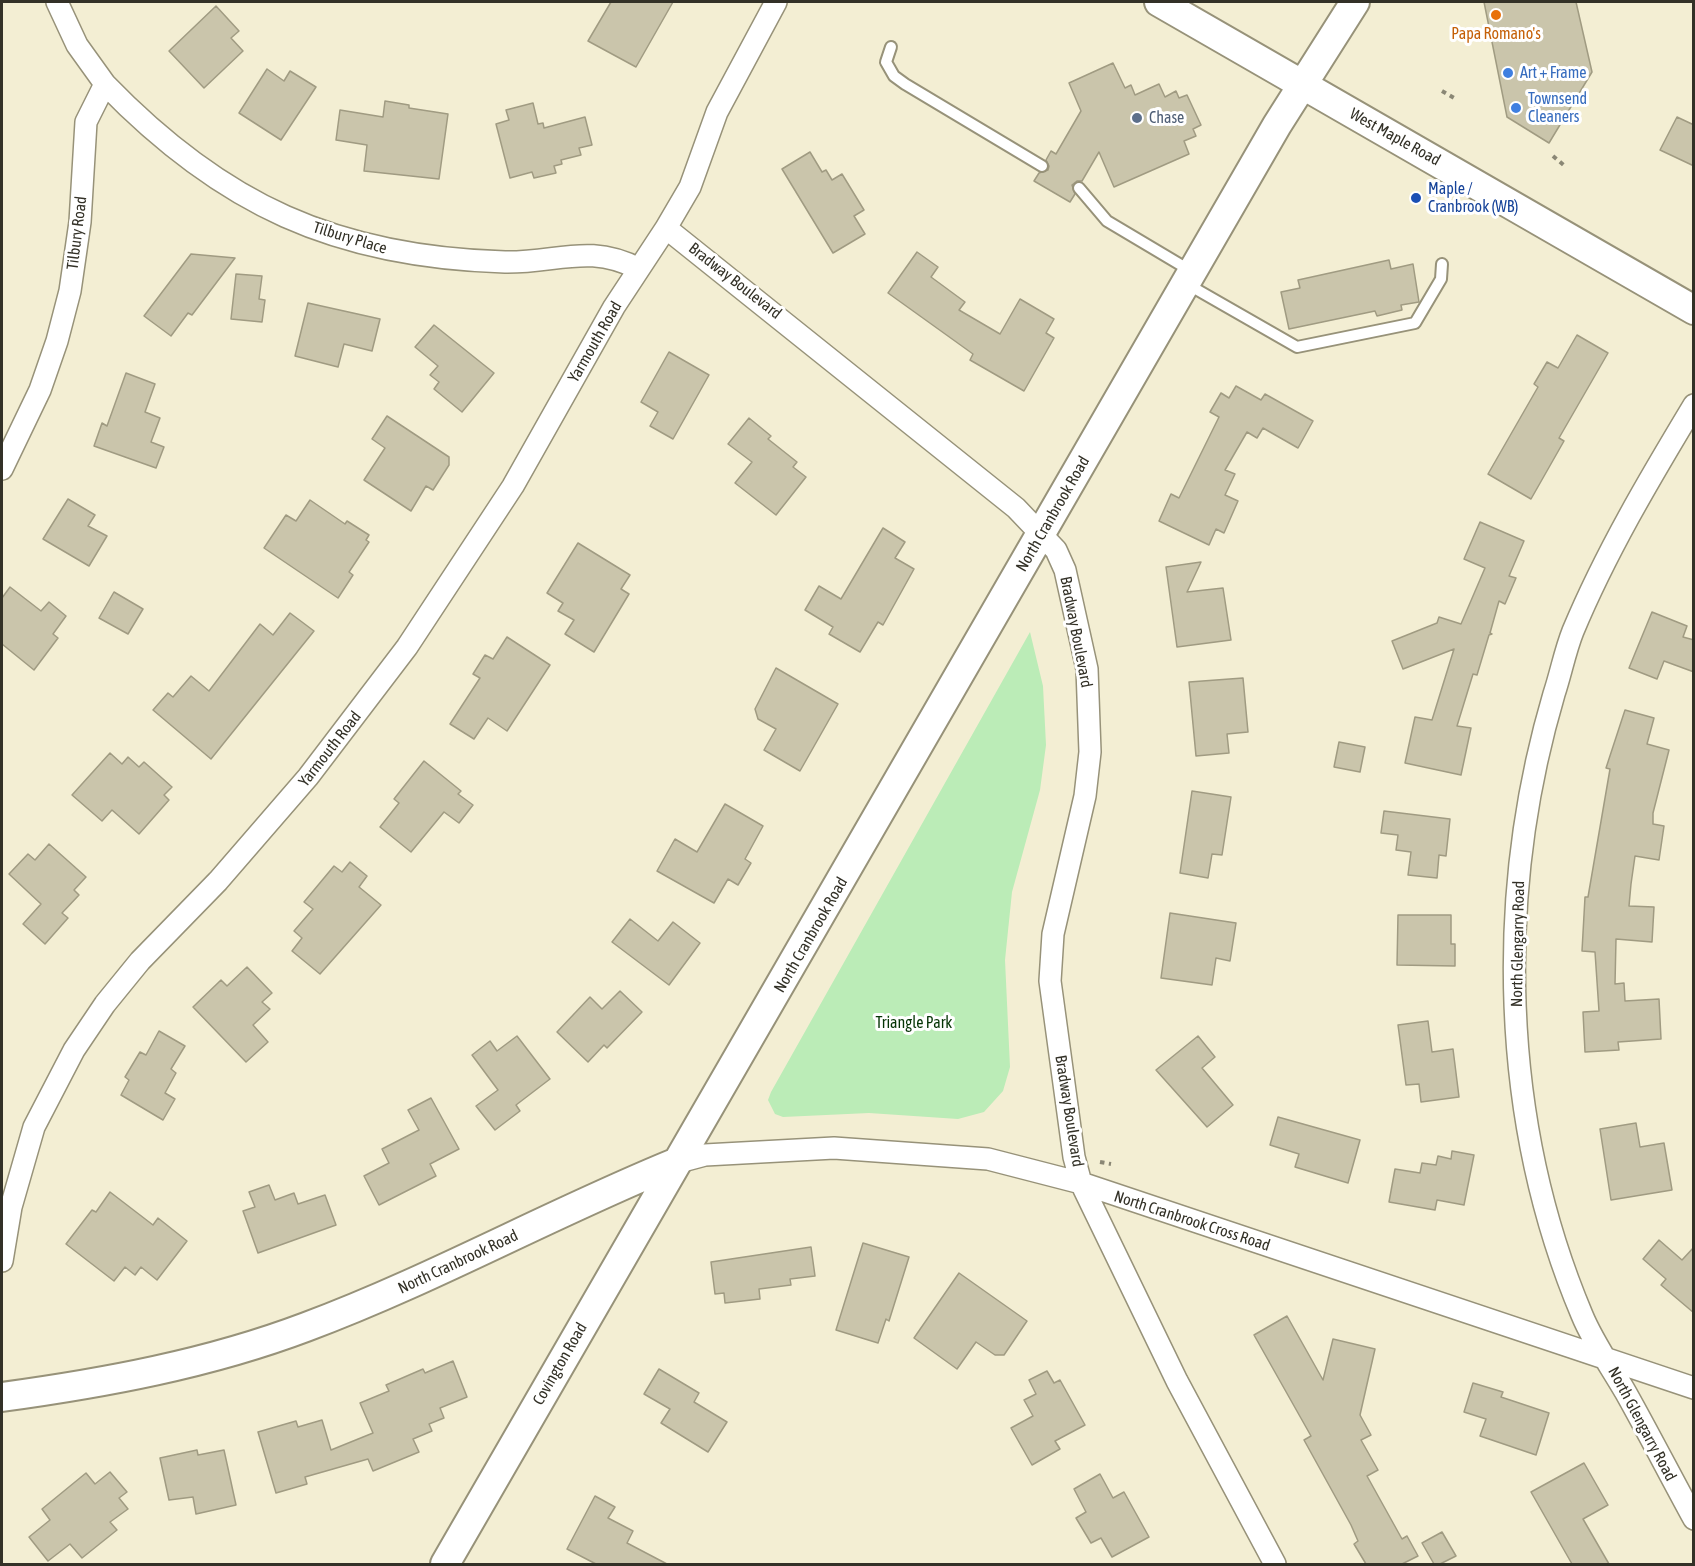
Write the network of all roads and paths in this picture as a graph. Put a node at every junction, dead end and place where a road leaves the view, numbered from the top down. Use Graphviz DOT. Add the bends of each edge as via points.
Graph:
graph roads {
  1 [pos="57,2"];
  2 [pos="776,2"];
  3 [pos="1159,2"];
  4 [pos="1355,2"];
  5 [pos="891,47"];
  6 [pos="1302,83"];
  7 [pos="105,84"];
  8 [pos="1442,91"];
  9 [pos="1456,99"];
  10 [pos="1553,156"];
  11 [pos="1042,166"];
  12 [pos="1566,166"];
  13 [pos="1079,188"];
  14 [pos="666,228"];
  15 [pos="1442,264"];
  16 [pos="639,269"];
  17 [pos="1190,278"];
  18 [pos="1694,310"];
  19 [pos="1694,405"];
  20 [pos="2,469"];
  21 [pos="1041,533"];
  22 [pos="675,1164"];
  23 [pos="1081,1183"];
  24 [pos="2,1262"];
  25 [pos="1606,1358"];
  26 [pos="1694,1388"];
  27 [pos="2,1397"];
  28 [pos="1694,1519"];
  29 [pos="445,1564"];
  30 [pos="1275,1564"];
  1 -- 7 [label="street" via="77,45"];
  2 -- 14 [label="street" via="717,112 690,187"];
  3 -- 6 [label="street, West Maple Road"];
  4 -- 6 [label="street, North Cranbrook Road"];
  5 -- 11 [label="lane" via="886,62 894,76"];
  6 -- 17 [label="street, North Cranbrook Road"];
  6 -- 18 [label="street, West Maple Road"];
  7 -- 16 [label="street, Tilbury Place" via="177,152 227,187 279,215 319,230 399,252 508,262 586,254 617,257"];
  7 -- 20 [label="street, Tilbury Road" via="86,122 80,222 70,291 57,340 40,390"];
  8 -- 9 [label="path"];
  10 -- 12 [label="path"];
  13 -- 17 [label="lane" via="1107,221"];
  14 -- 16 [label="street, Yarmouth Road"];
  14 -- 21 [label="street, Bradway Boulevard" via="943,448"];
  15 -- 17 [label="lane" via="1441,279 1415,323 1297,347"];
  16 -- 24 [label="street, Yarmouth Road" via="513,486 407,647 308,777 140,961 74,1050 34,1127 14,1197"];
  17 -- 21 [label="street, North Cranbrook Road"];
  19 -- 25 [label="street, North Glengarry Road" via="1601,568 1572,634 1539,745 1520,854 1514,990 1523,1104 1557,1246 1583,1317"];
  21 -- 22 [label="street, North Cranbrook Road" via="717,1098"];
  21 -- 23 [label="street, Bradway Boulevard" via="1056,550 1071,592 1087,669 1090,709 1084,796 1057,912 1050,981 1066,1110"];
  22 -- 23 [label="street, North Cranbrook Cross Road" via="705,1155 834,1148 988,1160"];
  22 -- 27 [label="street, North Cranbrook Road" via="599,1194 432,1275 304,1328 127,1377"];
  22 -- 29 [label="street, Covington Road"];
  23 -- 25 [label="street, North Cranbrook Cross Road"];
  23 -- 30 [label="street, Bradway Boulevard" via="1177,1381"];
  25 -- 26 [label="street, North Cranbrook Cross Road"];
  25 -- 28 [label="street, North Glengarry Road"];
}
